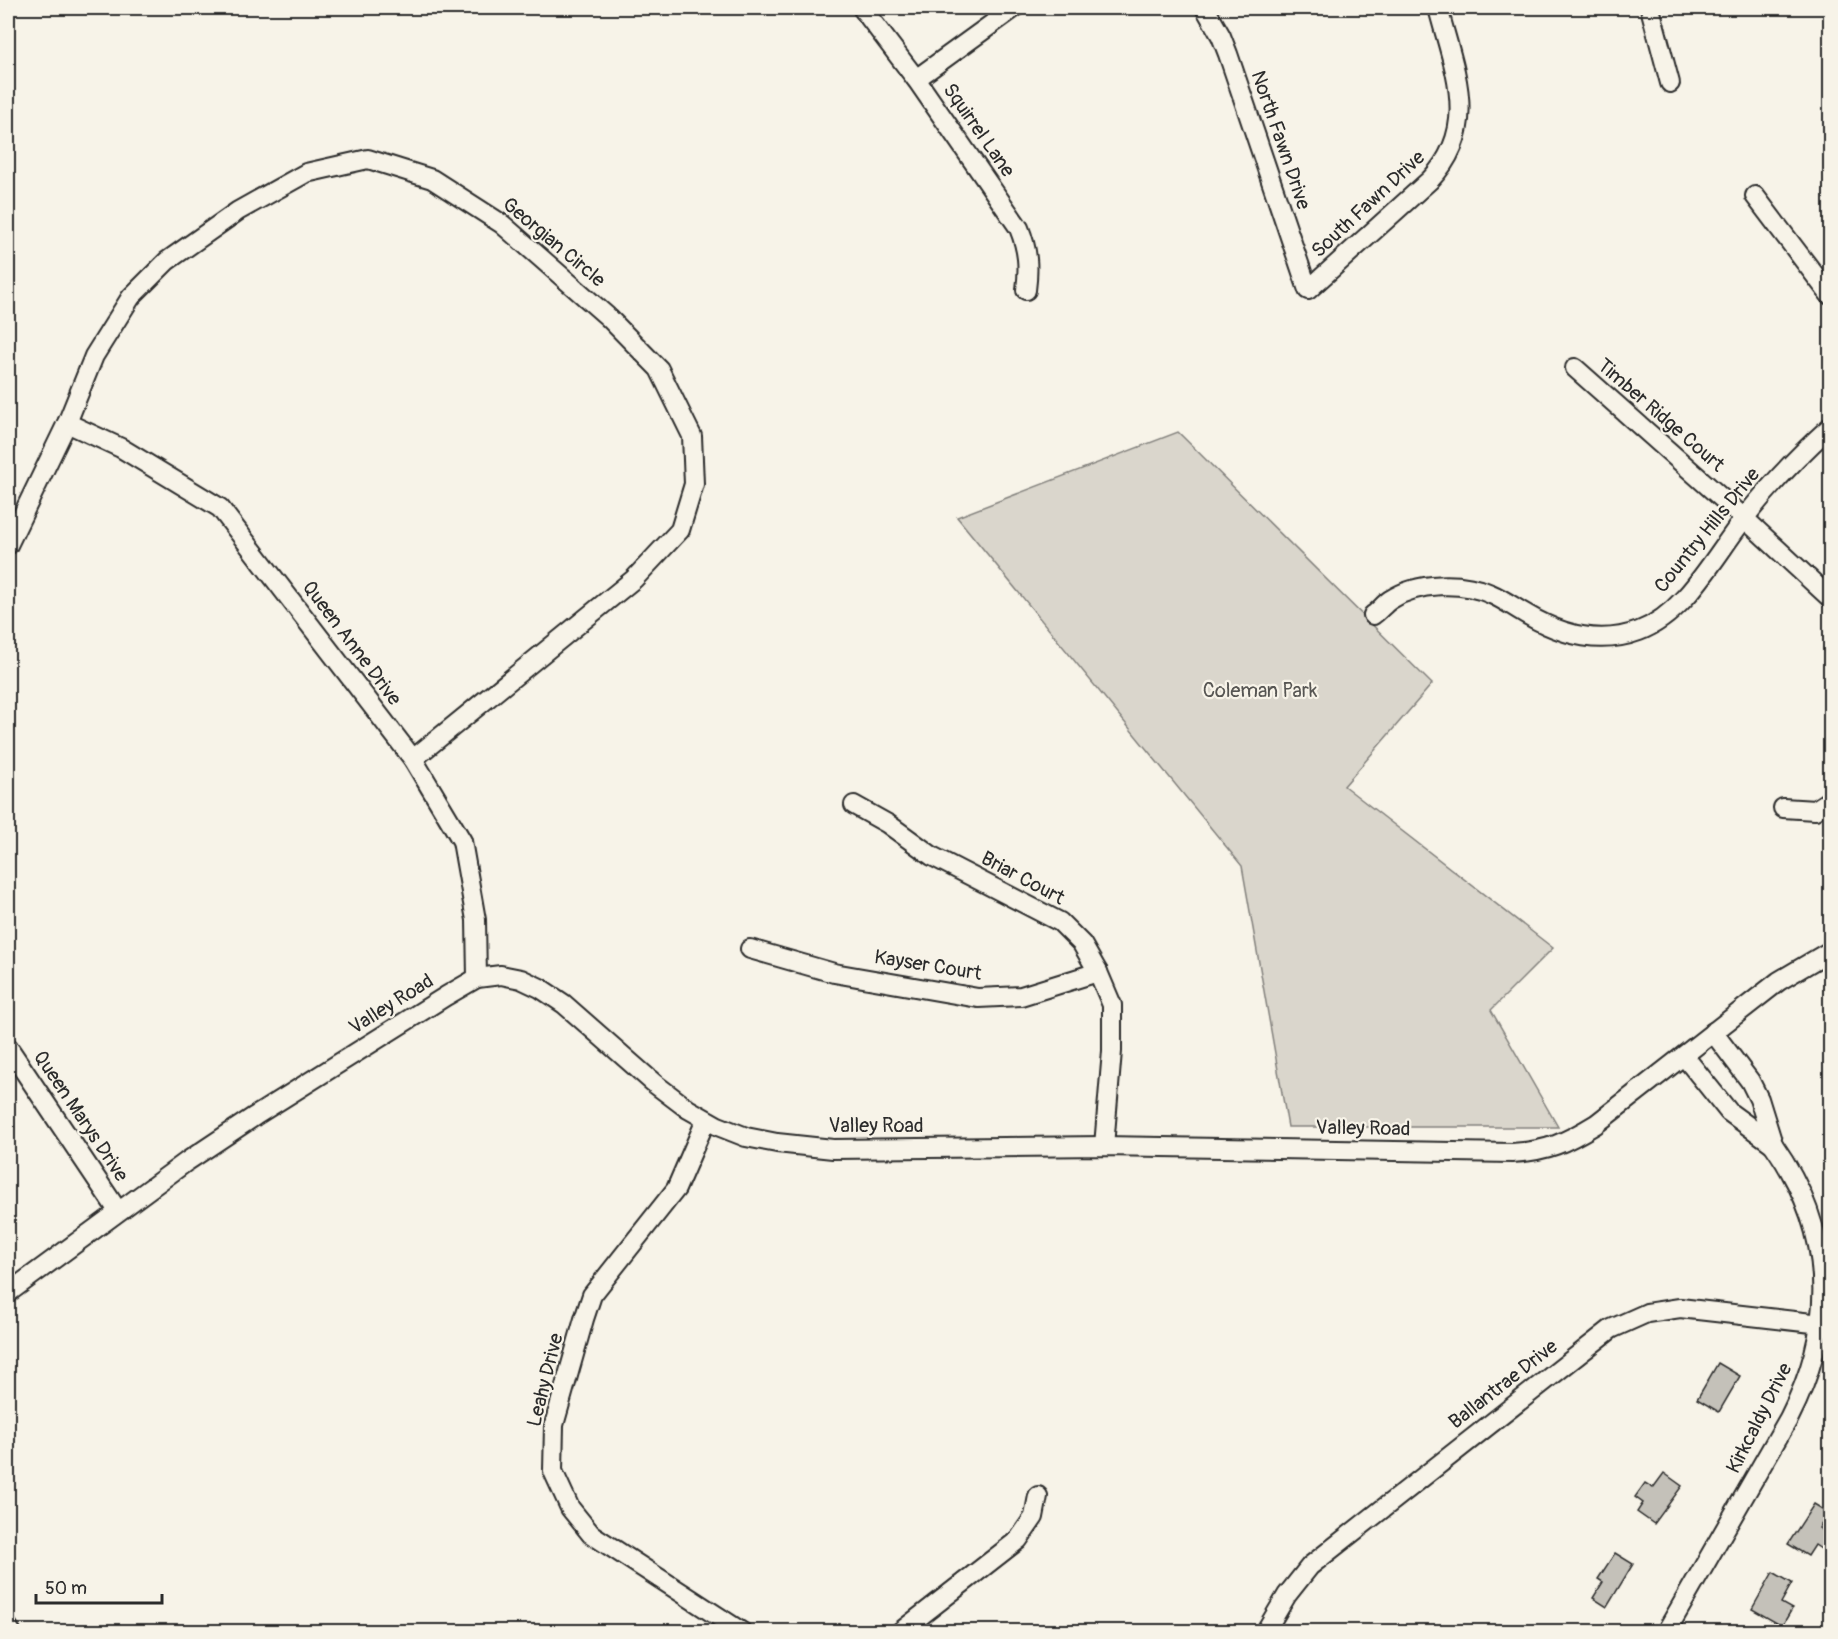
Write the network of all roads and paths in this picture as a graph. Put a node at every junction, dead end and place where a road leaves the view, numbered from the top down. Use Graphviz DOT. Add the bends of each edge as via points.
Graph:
graph roads {
  1 [pos="862,8"];
  2 [pos="1014,8"];
  3 [pos="1205,8"];
  4 [pos="1438,8"];
  5 [pos="1650,8"];
  6 [pos="916,79"];
  7 [pos="1670,83"];
  8 [pos="1755,196"];
  9 [pos="1026,290"];
  10 [pos="1308,290"];
  11 [pos="1830,295"];
  12 [pos="1575,368"];
  13 [pos="67,423"];
  14 [pos="1830,428"];
  15 [pos="1744,518"];
  16 [pos="8,545"];
  17 [pos="1830,598"];
  18 [pos="1373,615"];
  19 [pos="413,759"];
  20 [pos="1830,800"];
  21 [pos="854,805"];
  22 [pos="1783,807"];
  23 [pos="750,949"];
  24 [pos="1830,951"];
  25 [pos="1098,972"];
  26 [pos="477,978"];
  27 [pos="1713,1032"];
  28 [pos="8,1047"];
  29 [pos="1684,1056"];
  30 [pos="706,1119"];
  31 [pos="1773,1144"];
  32 [pos="1104,1146"];
  33 [pos="118,1211"];
  34 [pos="8,1293"];
  35 [pos="1825,1324"];
  36 [pos="1038,1496"];
  37 [pos="8,1627"];
  38 [pos="11,1632"];
  39 [pos="742,1632"];
  40 [pos="900,1632"];
  41 [pos="1265,1632"];
  42 [pos="1666,1632"];
  1 -- 6 [label="street, Squirrel Lane"];
  2 -- 6 [label="street"];
  3 -- 10 [label="street, North Fawn Drive" via="1228,54"];
  4 -- 10 [label="street, South Fawn Drive" via="1459,97 1460,120 1451,153 1430,180"];
  5 -- 7 [label="street"];
  6 -- 9 [label="street, Squirrel Lane" via="1019,228 1029,262"];
  8 -- 11 [label="street"];
  12 -- 15 [label="street, Timber Ridge Court"];
  13 -- 16 [label="street, Georgian Circle"];
  13 -- 19 [label="street, Queen Anne Drive" via="121,448 220,508"];
  13 -- 19 [label="street, Georgian Circle" via="94,356 131,297 167,261 306,172 368,159 432,179 502,224 608,317 659,369 692,436 694,484 680,530 634,579"];
  14 -- 15 [label="street, Country Hills Drive"];
  15 -- 17 [label="street, Timber Ridge Court"];
  15 -- 18 [label="street, Country Hills Drive" via="1674,608 1657,622 1617,637 1574,636 1553,629 1491,594 1448,584 1426,587 1391,600"];
  19 -- 26 [label="street, Queen Anne Drive" via="462,841 476,920"];
  20 -- 22 [label="street" via="1815,810"];
  21 -- 25 [label="street, Briar Court" via="932,856 1060,922 1082,944"];
  23 -- 25 [label="street, Kayser Court" via="834,973 978,998 1021,996"];
  24 -- 27 [label="street, Valley Road" via="1779,981"];
  25 -- 32 [label="street, Briar Court" via="1112,1005"];
  26 -- 30 [label="street, Valley Road" via="501,975 540,988 564,1004 655,1084"];
  26 -- 33 [label="street, Valley Road" via="255,1116"];
  27 -- 29 [label="street, Valley Road"];
  27 -- 31 [label="street, Kirkcaldy Drive" via="1750,1081"];
  28 -- 33 [label="street, Queen Marys Drive"];
  29 -- 31 [label="street, Kirkcaldy Drive" via="1729,1112"];
  29 -- 32 [label="street, Valley Road" via="1596,1124 1567,1142 1537,1151"];
  30 -- 32 [label="street, Valley Road" via="746,1137 833,1149"];
  30 -- 39 [label="street, Leahy Drive" via="676,1189 592,1296 554,1425 553,1471 570,1508 591,1534"];
  31 -- 35 [label="street, Kirkcaldy Drive" via="1795,1180 1815,1230"];
  33 -- 34 [label="street, Valley Road"];
  35 -- 41 [label="street, Ballantrae Drive" via="1680,1308 1647,1313 1611,1329 1318,1559 1287,1594"];
  35 -- 42 [label="street, Kirkcaldy Drive" via="1798,1400"];
  36 -- 40 [label="street" via="1034,1517 1018,1540"];
  37 -- 38 [label="street"];
}
